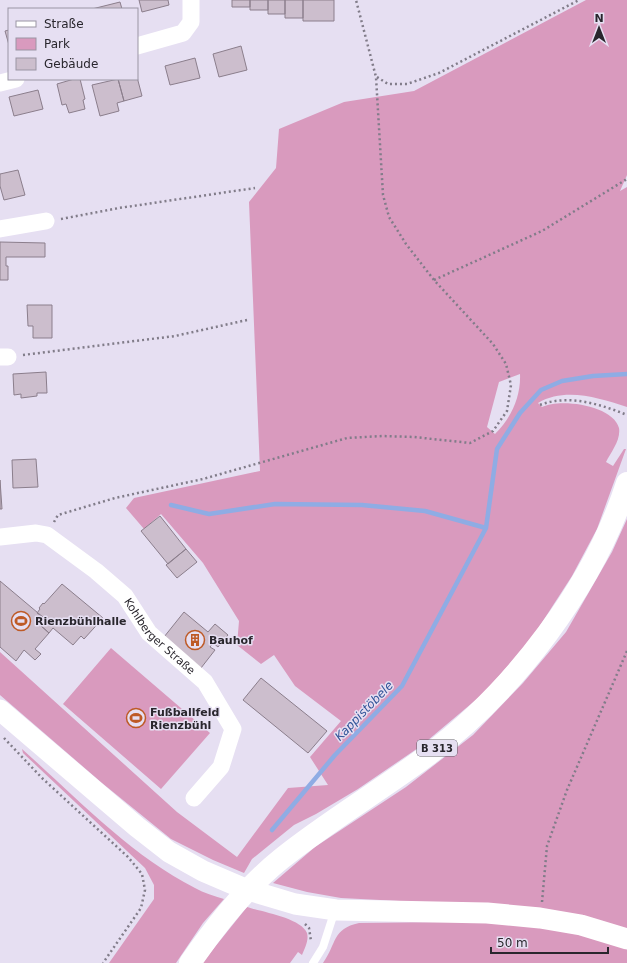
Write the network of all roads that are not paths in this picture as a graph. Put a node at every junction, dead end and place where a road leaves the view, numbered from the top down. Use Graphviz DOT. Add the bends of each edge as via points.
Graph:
graph roads {
  1 [pos="191,0"];
  2 [pos="138,46"];
  3 [pos="12,80"];
  4 [pos="0,83"];
  5 [pos="46,222"];
  6 [pos="0,229"];
  7 [pos="627,483"];
  8 [pos="0,537"];
  9 [pos="0,710"];
  10 [pos="194,798"];
  11 [pos="336,910"];
  12 [pos="627,939"];
  13 [pos="190,963"];
  14 [pos="313,963"];
  1 -- 2 [label="street" via="191,22 183,33"];
  3 -- 4 [label="street"];
  5 -- 6 [label="street"];
  7 -- 13 [label="main road, B 313" via="600,549 569,601 538,647 505,685 471,720 428,755 280,860 216,925"];
  8 -- 10 [label="street, Kohlberger Straße" via="36,533 47,535 125,596 149,633 205,682 233,729 221,767"];
  9 -- 11 [label="street" via="169,852 203,871 299,912"];
  11 -- 12 [label="street" via="487,913 540,918 581,925"];
  11 -- 14 [label="lane" via="323,947"];
}
